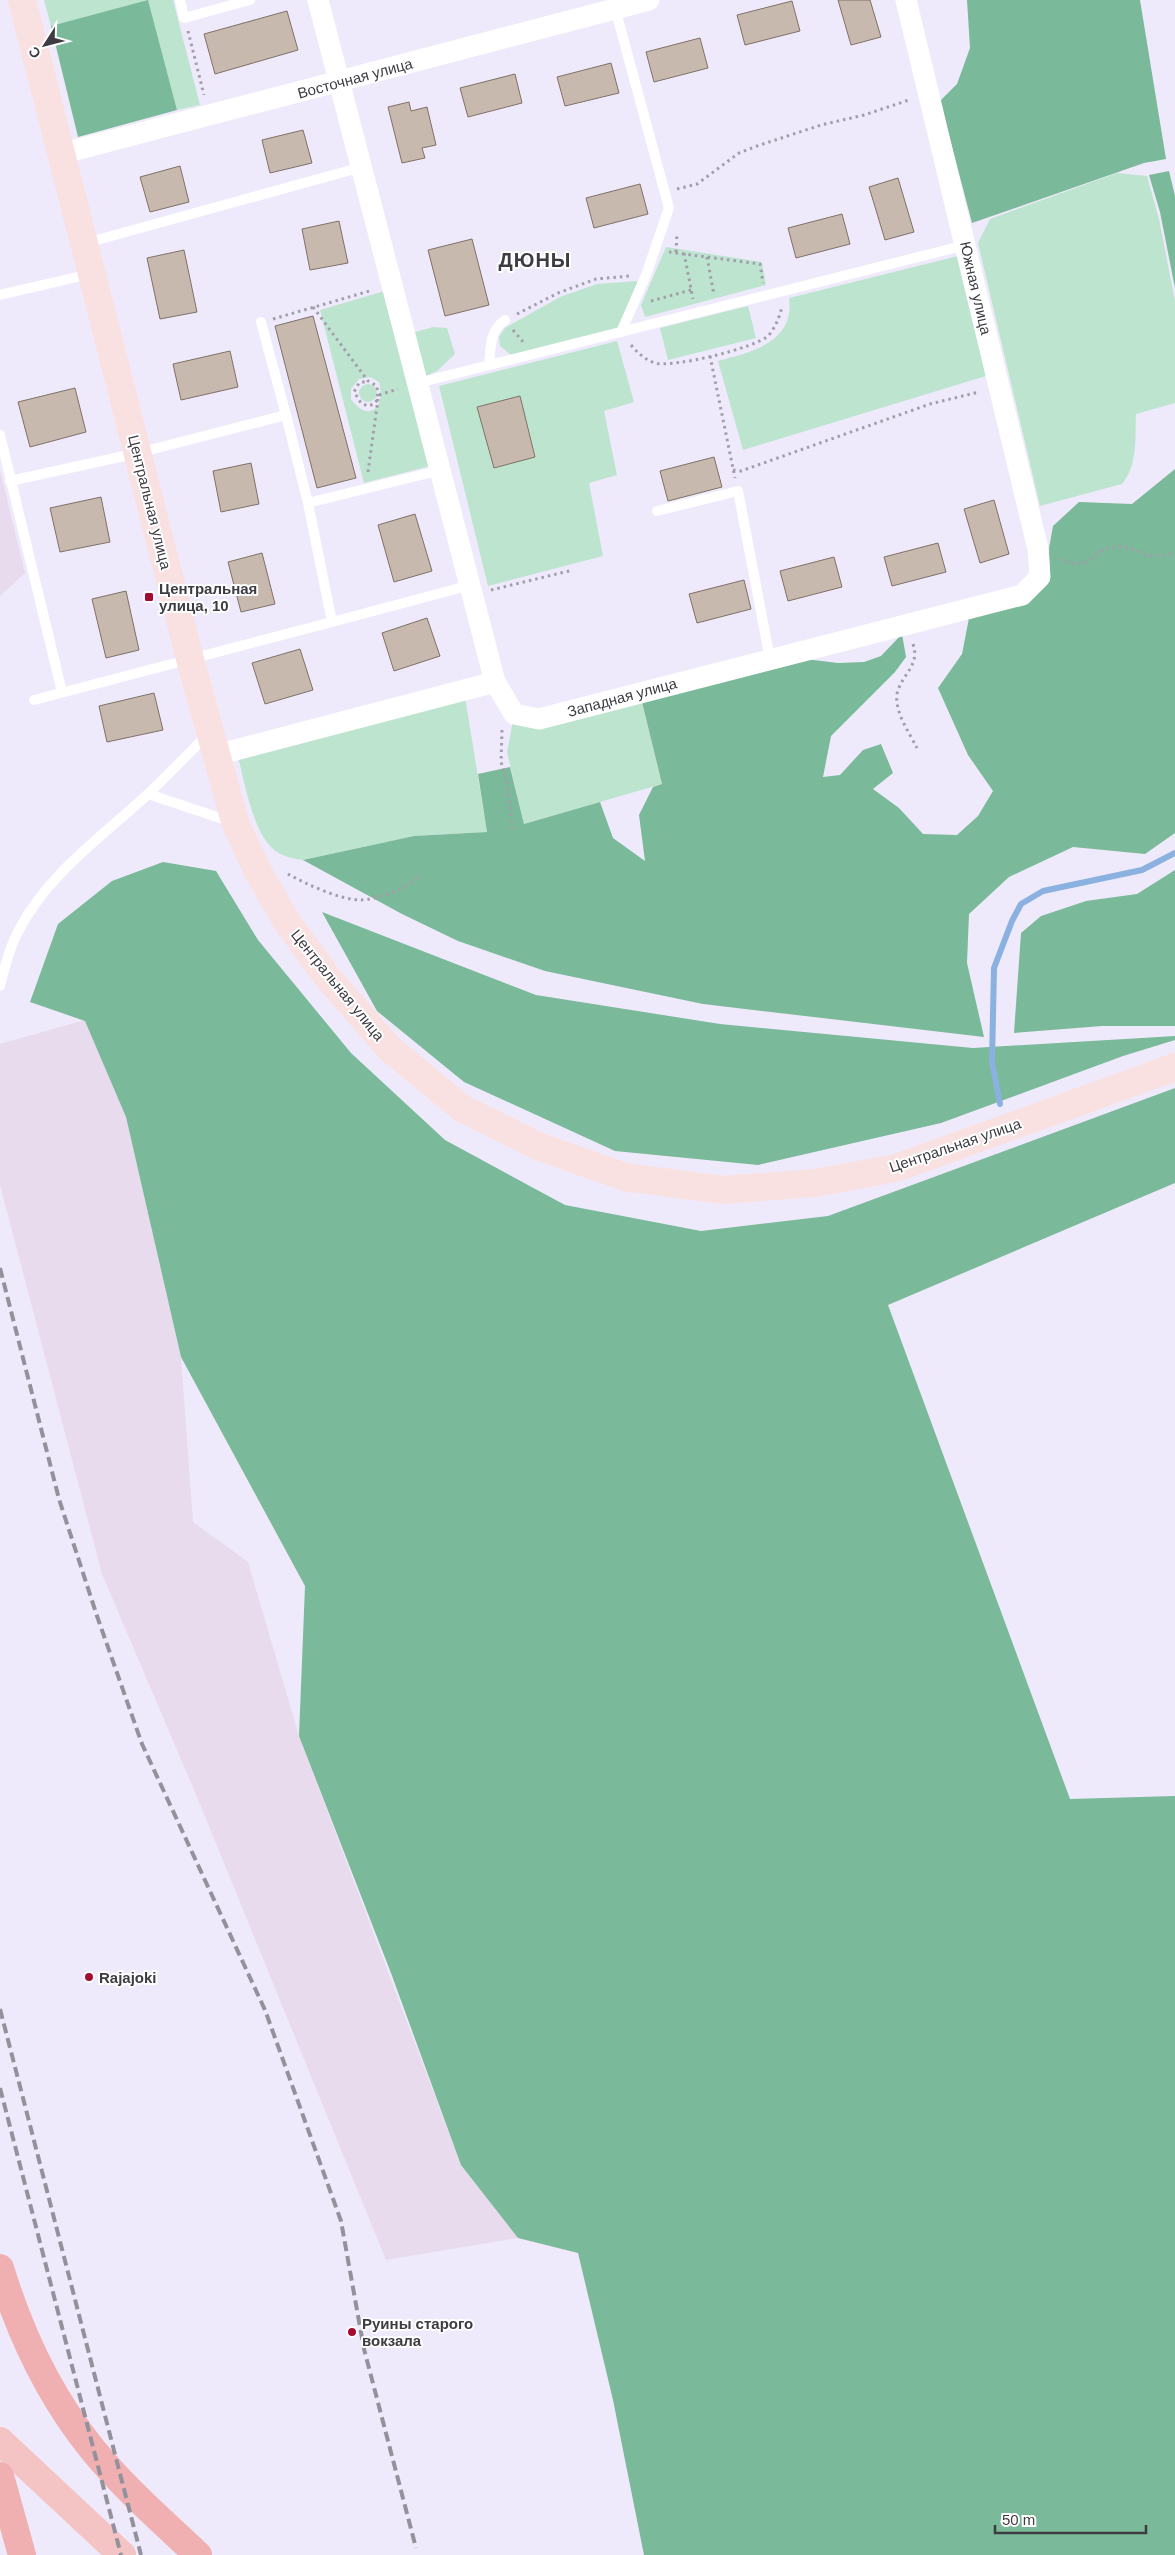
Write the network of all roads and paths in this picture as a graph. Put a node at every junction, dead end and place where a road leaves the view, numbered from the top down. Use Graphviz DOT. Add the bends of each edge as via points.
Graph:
graph roads {
  1 [pos="22,0"];
  2 [pos="180,0"];
  3 [pos="250,0"];
  4 [pos="318,0"];
  5 [pos="649,0"];
  6 [pos="906,0"];
  7 [pos="616,8"];
  8 [pos="184,18"];
  9 [pos="340,82"];
  10 [pos="928,93"];
  11 [pos="210,116"];
  12 [pos="60,154"];
  13 [pos="362,167"];
  14 [pos="665,193"];
  15 [pos="84,243"];
  16 [pos="966,245"];
  17 [pos="684,254"];
  18 [pos="707,257"];
  19 [pos="666,260"];
  20 [pos="91,274"];
  21 [pos="646,275"];
  22 [pos="392,284"];
  23 [pos="691,290"];
  24 [pos="780,292"];
  25 [pos="653,293"];
  26 [pos="0,295"];
  27 [pos="764,296"];
  28 [pos="313,307"];
  29 [pos="716,308"];
  30 [pos="696,313"];
  31 [pos="505,320"];
  32 [pos="261,322"];
  33 [pos="621,332"];
  34 [pos="533,354"];
  35 [pos="710,356"];
  36 [pos="489,365"];
  37 [pos="368,381"];
  38 [pos="418,383"];
  39 [pos="999,386"];
  40 [pos="378,399"];
  41 [pos="286,415"];
  42 [pos="0,435"];
  43 [pos="138,453"];
  44 [pos="441,470"];
  45 [pos="733,470"];
  46 [pos="10,481"];
  47 [pos="372,487"];
  48 [pos="738,491"];
  49 [pos="308,502"];
  50 [pos="657,512"];
  51 [pos="1175,554"];
  52 [pos="573,570"];
  53 [pos="1039,573"];
  54 [pos="472,590"];
  55 [pos="332,622"];
  56 [pos="905,625"];
  57 [pos="770,659"];
  58 [pos="190,660"];
  59 [pos="495,682"];
  60 [pos="62,692"];
  61 [pos="34,700"];
  62 [pos="213,743"];
  63 [pos="917,748"];
  64 [pos="501,762"];
  65 [pos="148,794"];
  66 [pos="235,822"];
  67 [pos="513,833"];
  68 [pos="280,870"];
  69 [pos="421,875"];
  70 [pos="0,986"];
  71 [pos="1175,1067"];
  72 [pos="0,2268"];
  73 [pos="0,2441"];
  74 [pos="0,2476"];
  75 [pos="22,2555"];
  76 [pos="122,2555"];
  77 [pos="198,2555"];
  1 -- 12 [label="main road, Центральная улица"];
  2 -- 8 [label="lane"];
  3 -- 8 [label="lane"];
  4 -- 9 [label="street, Западная улица"];
  5 -- 7 [label="street, Восточная улица"];
  6 -- 10 [label="street, Южная улица"];
  7 -- 9 [label="street, Восточная улица"];
  7 -- 14 [label="lane"];
  8 -- 11 [label="path"];
  9 -- 11 [label="street, Восточная улица"];
  9 -- 13 [label="street, Западная улица"];
  10 -- 14 [label="path" via="892,107 821,124 757,146 739,153 697,184"];
  10 -- 16 [label="street, Южная улица"];
  11 -- 12 [label="street, Восточная улица"];
  12 -- 15 [label="main road, Центральная улица"];
  13 -- 15 [label="lane"];
  13 -- 22 [label="street, Западная улица"];
  14 -- 21 [label="lane" via="669,208"];
  15 -- 20 [label="main road, Центральная улица"];
  16 -- 24 [label="lane"];
  16 -- 39 [label="street, Южная улица"];
  17 -- 18 [label="path"];
  17 -- 19 [label="path" via="670,251"];
  17 -- 23 [label="path"];
  18 -- 27 [label="path" via="760,264"];
  18 -- 29 [label="path"];
  20 -- 26 [label="lane"];
  20 -- 43 [label="main road, Центральная улица"];
  21 -- 31 [label="path" via="596,279 558,292"];
  21 -- 33 [label="lane"];
  22 -- 28 [label="path"];
  22 -- 38 [label="street, Западная улица"];
  23 -- 25 [label="path" via="650,301"];
  23 -- 30 [label="path"];
  24 -- 27 [label="lane"];
  24 -- 35 [label="path" via="782,307 779,321 768,336 748,346"];
  27 -- 29 [label="lane"];
  28 -- 32 [label="path"];
  28 -- 37 [label="path"];
  29 -- 30 [label="lane"];
  30 -- 33 [label="lane"];
  31 -- 34 [label="path"];
  31 -- 36 [label="lane" via="492,334"];
  32 -- 41 [label="lane"];
  33 -- 34 [label="lane"];
  33 -- 35 [label="path" via="643,358 656,363 672,365"];
  34 -- 36 [label="lane"];
  35 -- 45 [label="path"];
  36 -- 38 [label="lane"];
  37 -- 40 [label="path" via="377,386"];
  37 -- 40 [label="path" via="356,387 356,398 368,406"];
  38 -- 44 [label="street, Западная улица"];
  39 -- 45 [label="path" via="930,404 741,471"];
  39 -- 53 [label="street, Южная улица" via="1038,549"];
  40 -- 47 [label="path" via="368,461"];
  41 -- 43 [label="lane"];
  41 -- 49 [label="lane"];
  42 -- 46 [label="lane"];
  43 -- 46 [label="lane"];
  43 -- 58 [label="main road, Центральная улица"];
  44 -- 47 [label="lane"];
  44 -- 54 [label="street, Западная улица"];
  45 -- 48 [label="path"];
  46 -- 60 [label="lane"];
  47 -- 49 [label="lane"];
  48 -- 50 [label="lane"];
  48 -- 57 [label="lane"];
  49 -- 55 [label="lane"];
  51 -- 53 [label="path" via="1147,556 1120,546 1104,549 1087,562 1071,564 1056,556"];
  52 -- 54 [label="path"];
  53 -- 56 [label="street, Западная улица" via="1022,595"];
  54 -- 55 [label="lane"];
  54 -- 59 [label="street, Западная улица"];
  55 -- 58 [label="lane"];
  56 -- 57 [label="street, Западная улица"];
  56 -- 63 [label="path" via="915,659 898,691 898,705 902,721"];
  57 -- 59 [label="street, Западная улица" via="538,719 514,714"];
  58 -- 60 [label="lane"];
  58 -- 62 [label="main road, Центральная улица"];
  59 -- 62 [label="street"];
  60 -- 61 [label="lane"];
  62 -- 65 [label="lane"];
  62 -- 66 [label="main road, Центральная улица"];
  64 -- 67 [label="path" via="508,782"];
  65 -- 66 [label="lane"];
  65 -- 70 [label="lane" via="88,845 46,891 20,928 9,952"];
  66 -- 71 [label="main road, Центральная улица" via="257,870 287,922 328,978 389,1048 463,1109 540,1147 625,1177 723,1190 815,1183 896,1168"];
  68 -- 69 [label="path" via="304,883 361,900 383,895"];
  72 -- 77 [label="highway" via="10,2302 33,2356 57,2400 93,2450 135,2496"];
  73 -- 76 [label="main road"];
  74 -- 75 [label="highway"];
}
